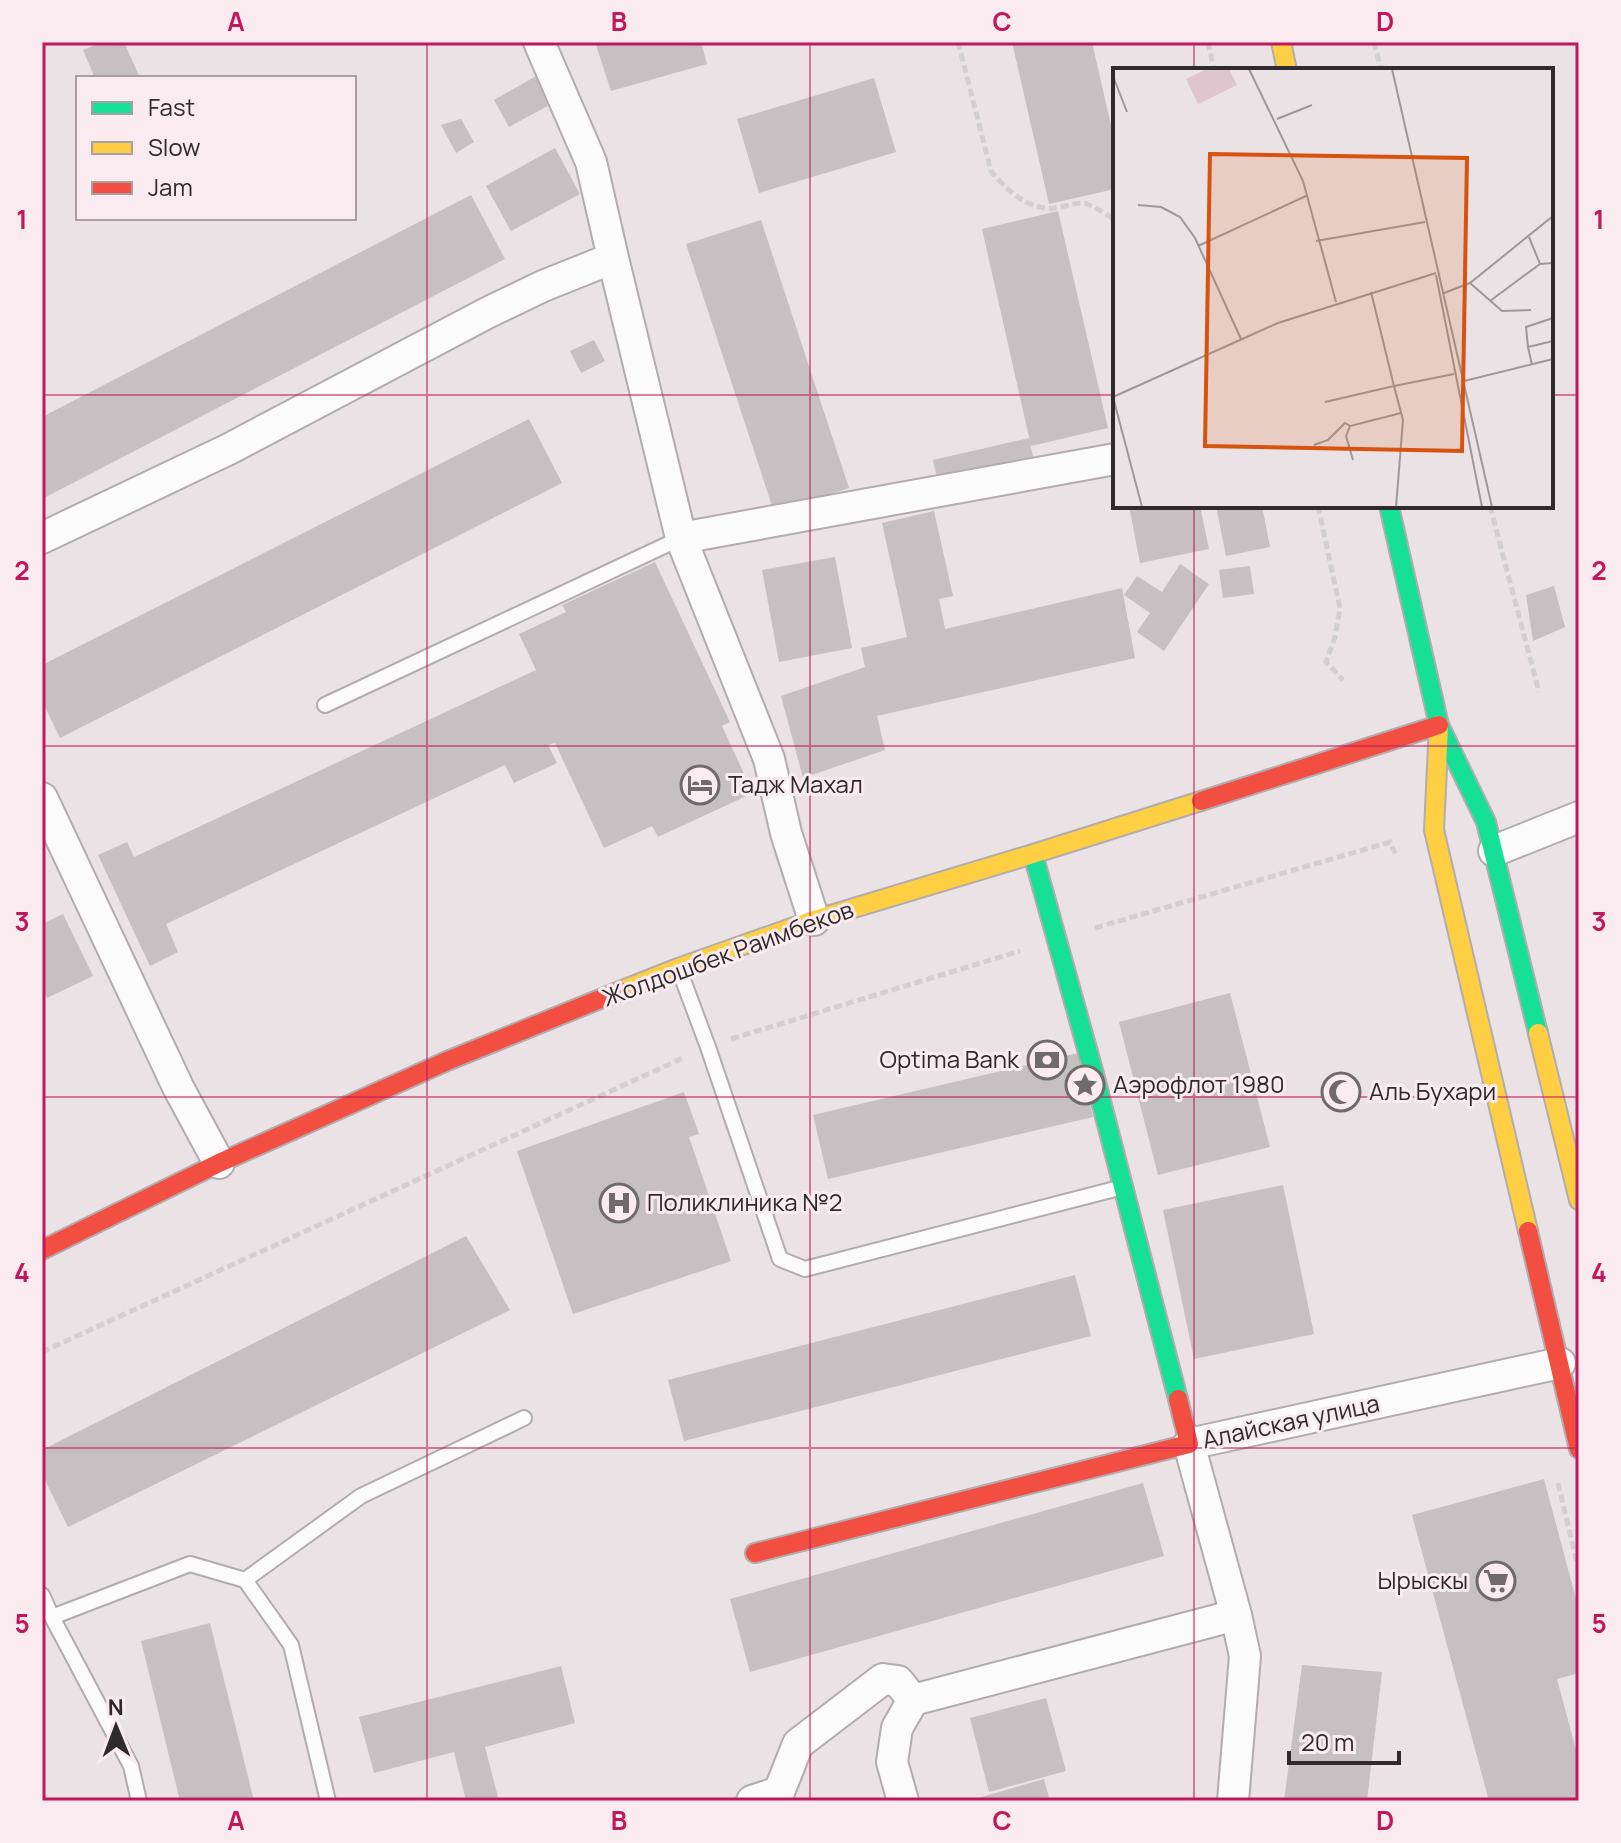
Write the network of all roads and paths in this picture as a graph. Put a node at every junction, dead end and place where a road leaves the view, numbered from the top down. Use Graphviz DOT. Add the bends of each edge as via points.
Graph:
graph roads {
  1 [pos="539,42"];
  2 [pos="958,42"];
  3 [pos="1208,42"];
  4 [pos="1281,42"];
  5 [pos="1374,42"];
  6 [pos="1214,68"];
  7 [pos="1287,68"];
  8 [pos="1380,68"];
  9 [pos="1113,219"];
  10 [pos="613,258"];
  11 [pos="1113,459"];
  12 [pos="1318,508"];
  13 [pos="1389,508"];
  14 [pos="1491,508"];
  15 [pos="42,538"];
  16 [pos="681,538"];
  17 [pos="1343,680"];
  18 [pos="1539,692"];
  19 [pos="325,705"];
  20 [pos="1439,725"];
  21 [pos="42,798"];
  22 [pos="1579,817"];
  23 [pos="1390,842"];
  24 [pos="1494,851"];
  25 [pos="1033,854"];
  26 [pos="814,920"];
  27 [pos="1058,939"];
  28 [pos="678,968"];
  29 [pos="708,1047"];
  30 [pos="219,1163"];
  31 [pos="1124,1187"];
  32 [pos="1579,1200"];
  33 [pos="42,1250"];
  34 [pos="42,1352"];
  35 [pos="1560,1363"];
  36 [pos="524,1418"];
  37 [pos="1189,1444"];
  38 [pos="1579,1449"];
  39 [pos="755,1553"];
  40 [pos="245,1580"];
  41 [pos="42,1595"];
  42 [pos="1236,1615"];
  43 [pos="52,1617"];
  44 [pos="913,1700"];
  45 [pos="139,1801"];
  46 [pos="328,1801"];
  47 [pos="752,1801"];
  48 [pos="903,1801"];
  49 [pos="1233,1801"];
  1 -- 10 [label="street" via="591,162"];
  2 -- 9 [label="path" via="991,171 1002,184 1037,207 1085,203"];
  3 -- 6 [label="path"];
  4 -- 7 [label="main road"];
  5 -- 8 [label="path"];
  10 -- 15 [label="street" via="487,313 229,449"];
  10 -- 16 [label="street"];
  11 -- 16 [label="street"];
  12 -- 17 [label="path" via="1340,608 1326,662"];
  13 -- 20 [label="main road"];
  14 -- 18 [label="path"];
  16 -- 19 [label="lane"];
  16 -- 26 [label="street" via="769,759"];
  20 -- 24 [label="main road" via="1486,822"];
  20 -- 25 [label="main road, Жолдошбек Раимбеков"];
  20 -- 35 [label="main road" via="1434,830"];
  21 -- 30 [label="street"];
  22 -- 24 [label="street"];
  23 -- 27 [label="path"];
  24 -- 32 [label="main road"];
  25 -- 26 [label="main road, Жолдошбек Раимбеков"];
  25 -- 27 [label="main road"];
  26 -- 28 [label="main road, Жолдошбек Раимбеков"];
  27 -- 29 [label="path"];
  27 -- 31 [label="main road"];
  28 -- 29 [label="lane"];
  28 -- 30 [label="main road, Жолдошбек Раимбеков" via="447,1061"];
  29 -- 31 [label="lane" via="780,1259 805,1269"];
  29 -- 34 [label="path"];
  30 -- 33 [label="main road, Жолдошбек Раимбеков"];
  31 -- 37 [label="main road"];
  35 -- 37 [label="street, Алайская улица"];
  35 -- 38 [label="main road"];
  36 -- 40 [label="lane" via="361,1496"];
  37 -- 39 [label="main road"];
  37 -- 42 [label="street, Алайская улица"];
  40 -- 43 [label="lane" via="190,1564"];
  40 -- 46 [label="lane" via="291,1645"];
  41 -- 43 [label="lane"];
  42 -- 44 [label="street"];
  42 -- 49 [label="street, Алайская улица" via="1245,1656"];
  43 -- 45 [label="lane" via="131,1766"];
  44 -- 47 [label="street" via="898,1681 883,1679 798,1744 779,1792"];
  44 -- 48 [label="street" via="897,1728 892,1762"];
}
